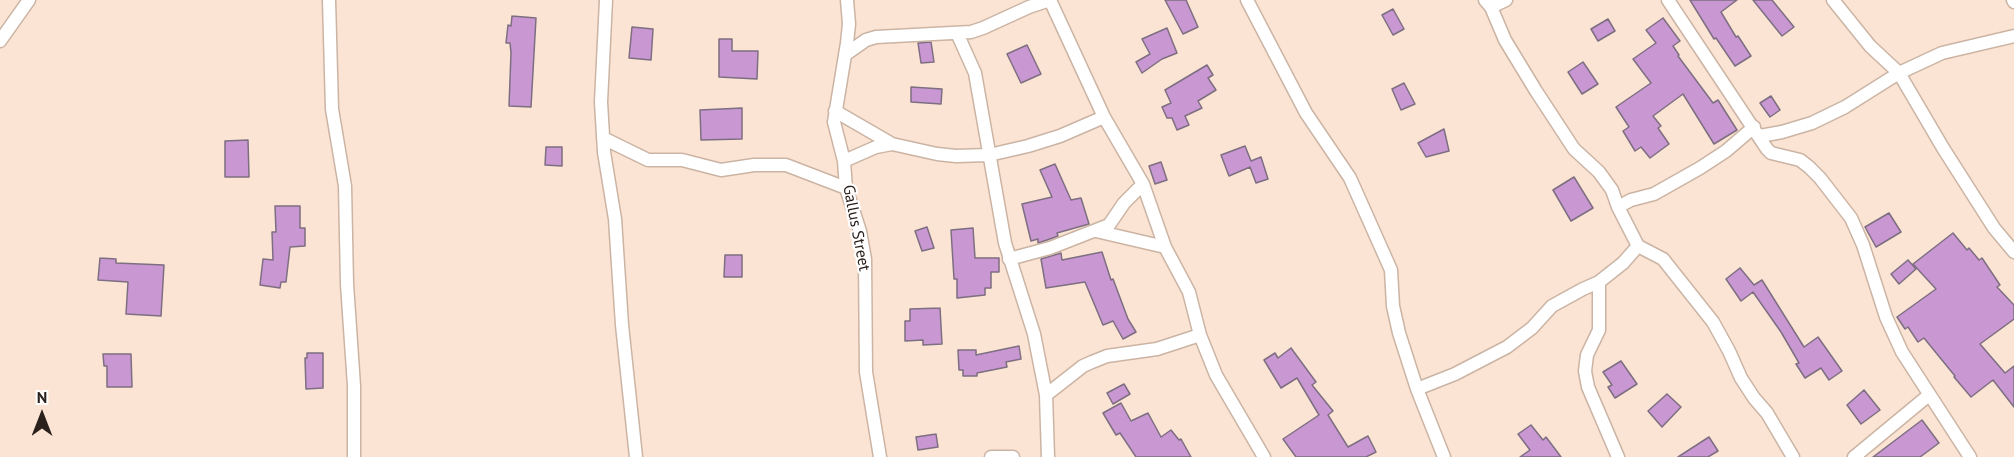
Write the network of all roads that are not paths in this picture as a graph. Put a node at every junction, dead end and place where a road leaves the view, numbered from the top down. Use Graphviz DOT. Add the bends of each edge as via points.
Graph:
graph roads {
  1 [pos="29,0"];
  2 [pos="329,0"];
  3 [pos="606,0"];
  4 [pos="847,0"];
  5 [pos="1050,0"];
  6 [pos="1247,0"];
  7 [pos="1506,0"];
  8 [pos="1668,0"];
  9 [pos="1833,0"];
  10 [pos="1488,4"];
  11 [pos="957,33"];
  12 [pos="2014,36"];
  13 [pos="0,41"];
  14 [pos="846,54"];
  15 [pos="1899,73"];
  16 [pos="835,111"];
  17 [pos="1104,117"];
  18 [pos="1757,131"];
  19 [pos="603,138"];
  20 [pos="892,144"];
  21 [pos="989,155"];
  22 [pos="844,161"];
  23 [pos="1143,184"];
  24 [pos="846,188"];
  25 [pos="1618,207"];
  26 [pos="1096,231"];
  27 [pos="1638,246"];
  28 [pos="1165,247"];
  29 [pos="2014,252"];
  30 [pos="1009,259"];
  31 [pos="1599,282"];
  32 [pos="1200,335"];
  33 [pos="1417,389"];
  34 [pos="1929,395"];
  35 [pos="1046,396"];
  36 [pos="354,457"];
  37 [pos="636,457"];
  38 [pos="879,457"];
  39 [pos="991,457"];
  40 [pos="1013,457"];
  41 [pos="1048,457"];
  42 [pos="1264,457"];
  43 [pos="1444,457"];
  44 [pos="1618,457"];
  45 [pos="1793,457"];
  46 [pos="1854,457"];
  47 [pos="1970,457"];
  1 -- 13 [label="street"];
  2 -- 36 [label="street" via="332,110 345,186"];
  3 -- 19 [label="street"];
  4 -- 14 [label="street, Gallus Street"];
  5 -- 11 [label="street" via="983,28"];
  5 -- 17 [label="street"];
  6 -- 33 [label="street" via="1305,113 1350,178 1391,270 1393,306"];
  7 -- 10 [label="street"];
  8 -- 18 [label="street"];
  9 -- 15 [label="street" via="1870,46"];
  10 -- 25 [label="street" via="1536,91 1574,149 1612,190"];
  11 -- 14 [label="street" via="876,37"];
  11 -- 21 [label="street" via="975,73"];
  12 -- 15 [label="street" via="1942,53"];
  14 -- 16 [label="street, Gallus Street"];
  15 -- 18 [label="street" via="1812,123 1782,132"];
  15 -- 29 [label="street" via="1994,228"];
  16 -- 20 [label="street"];
  16 -- 22 [label="street, Gallus Street"];
  17 -- 21 [label="street" via="1049,140"];
  17 -- 23 [label="street"];
  18 -- 25 [label="street" via="1654,194"];
  18 -- 34 [label="street" via="1771,153 1800,160 1809,167 1851,218 1886,317"];
  19 -- 24 [label="street" via="648,160 682,160 721,170 786,165"];
  19 -- 37 [label="street" via="615,219"];
  20 -- 21 [label="street" via="937,154"];
  20 -- 22 [label="street"];
  21 -- 30 [label="street"];
  22 -- 24 [label="street, Gallus Street"];
  23 -- 26 [label="street" via="1109,225"];
  23 -- 28 [label="street"];
  24 -- 38 [label="street, Gallus Street" via="865,259 866,372"];
  25 -- 27 [label="street"];
  26 -- 28 [label="street"];
  26 -- 30 [label="street"];
  27 -- 31 [label="street"];
  27 -- 45 [label="street" via="1663,259 1713,322 1746,385"];
  28 -- 32 [label="street" via="1189,292"];
  30 -- 35 [label="street" via="1034,334"];
  31 -- 33 [label="street" via="1552,306 1508,347"];
  31 -- 44 [label="street" via="1599,330 1587,355 1585,371"];
  32 -- 35 [label="street" via="1157,349 1107,356 1083,366"];
  32 -- 42 [label="street" via="1216,375"];
  33 -- 43 [label="street"];
  34 -- 46 [label="street"];
  34 -- 47 [label="street"];
  35 -- 41 [label="street"];
  39 -- 40 [label="street"];
}
